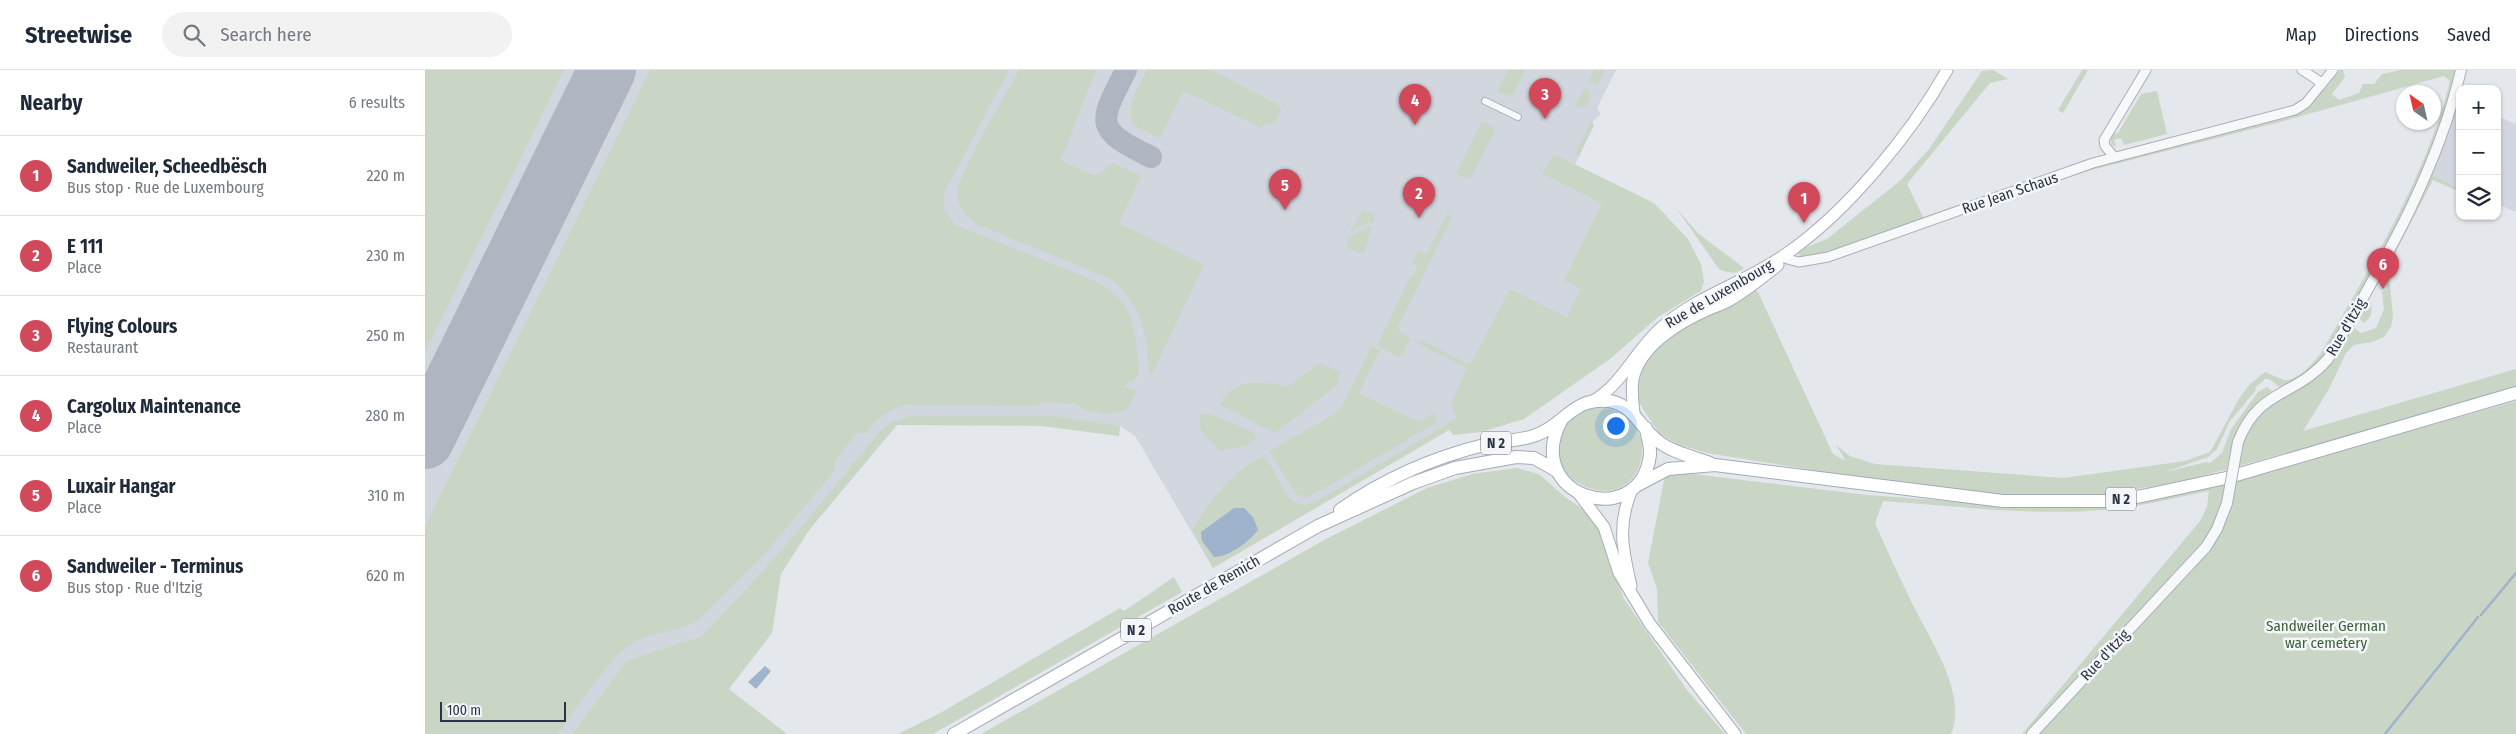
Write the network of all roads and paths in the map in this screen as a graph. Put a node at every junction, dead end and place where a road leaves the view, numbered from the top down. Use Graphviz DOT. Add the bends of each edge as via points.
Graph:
graph roads {
  1 [pos="1947,70"];
  2 [pos="2146,70"];
  3 [pos="2302,70"];
  4 [pos="2333,70"];
  5 [pos="2463,71"];
  6 [pos="2322,83"];
  7 [pos="1485,101"];
  8 [pos="1518,117"];
  9 [pos="2114,157"];
  10 [pos="1786,254"];
  11 [pos="1717,291"];
  12 [pos="1659,340"];
  13 [pos="2516,393"];
  14 [pos="1593,401"];
  15 [pos="1634,413"];
  16 [pos="1564,416"];
  17 [pos="1646,428"];
  18 [pos="1715,465"];
  19 [pos="1557,472"];
  20 [pos="1633,489"];
  21 [pos="1579,494"];
  22 [pos="1318,526"];
  23 [pos="1633,595"];
  24 [pos="954,734"];
  25 [pos="1735,734"];
  26 [pos="2032,734"];
  1 -- 10 [label="main road, Rue de Luxembourg" via="1908,130 1879,166 1843,204"];
  2 -- 9 [label="street" via="2104,140"];
  3 -- 6 [label="street"];
  4 -- 6 [label="street, Rue Jean Schaus"];
  5 -- 26 [label="street, Rue d'Itzig, bridge" via="2448,121 2422,185 2328,359 2315,374 2259,406 2245,424 2238,442 2227,503 2206,547"];
  6 -- 9 [label="street, Rue Jean Schaus" via="2290,106 2239,124"];
  7 -- 8 [label="street"];
  9 -- 10 [label="street, Rue Jean Schaus" via="1828,257 1793,262 1787,259"];
  10 -- 11 [label="main road, Rue de Luxembourg"];
  10 -- 12 [label="main road, Rue de Luxembourg" via="1780,264 1748,289 1686,321"];
  11 -- 12 [label="main road" via="1713,302 1678,321"];
  11 -- 14 [label="main road, Rue de Luxembourg" via="1663,326 1643,345 1609,390"];
  12 -- 15 [label="main road, Rue de Luxembourg" via="1633,378"];
  13 -- 18 [label="main road, N 2" via="2225,478 2105,501 2003,501"];
  14 -- 15 [label="main road" via="1611,402"];
  14 -- 16 [label="main road" via="1577,406"];
  15 -- 17 [label="main road"];
  16 -- 19 [label="main road" via="1554,440 1552,457"];
  16 -- 22 [label="main road, Route de Remich / N 2" via="1533,437 1490,444 1425,462 1359,496"];
  17 -- 18 [label="main road, N 2" via="1658,442"];
  17 -- 20 [label="main road" via="1650,453"];
  18 -- 20 [label="main road, N 2" via="1668,469"];
  19 -- 21 [label="main road"];
  19 -- 22 [label="main road, Route de Remich / N 2" via="1534,458 1516,457 1455,468 1413,483"];
  20 -- 21 [label="main road" via="1609,499"];
  20 -- 23 [label="main road" via="1623,512 1623,543"];
  21 -- 23 [label="main road" via="1604,527 1619,573"];
  22 -- 24 [label="main road, Route de Remich / N 2"];
  23 -- 25 [label="main road" via="1671,653"];
}
